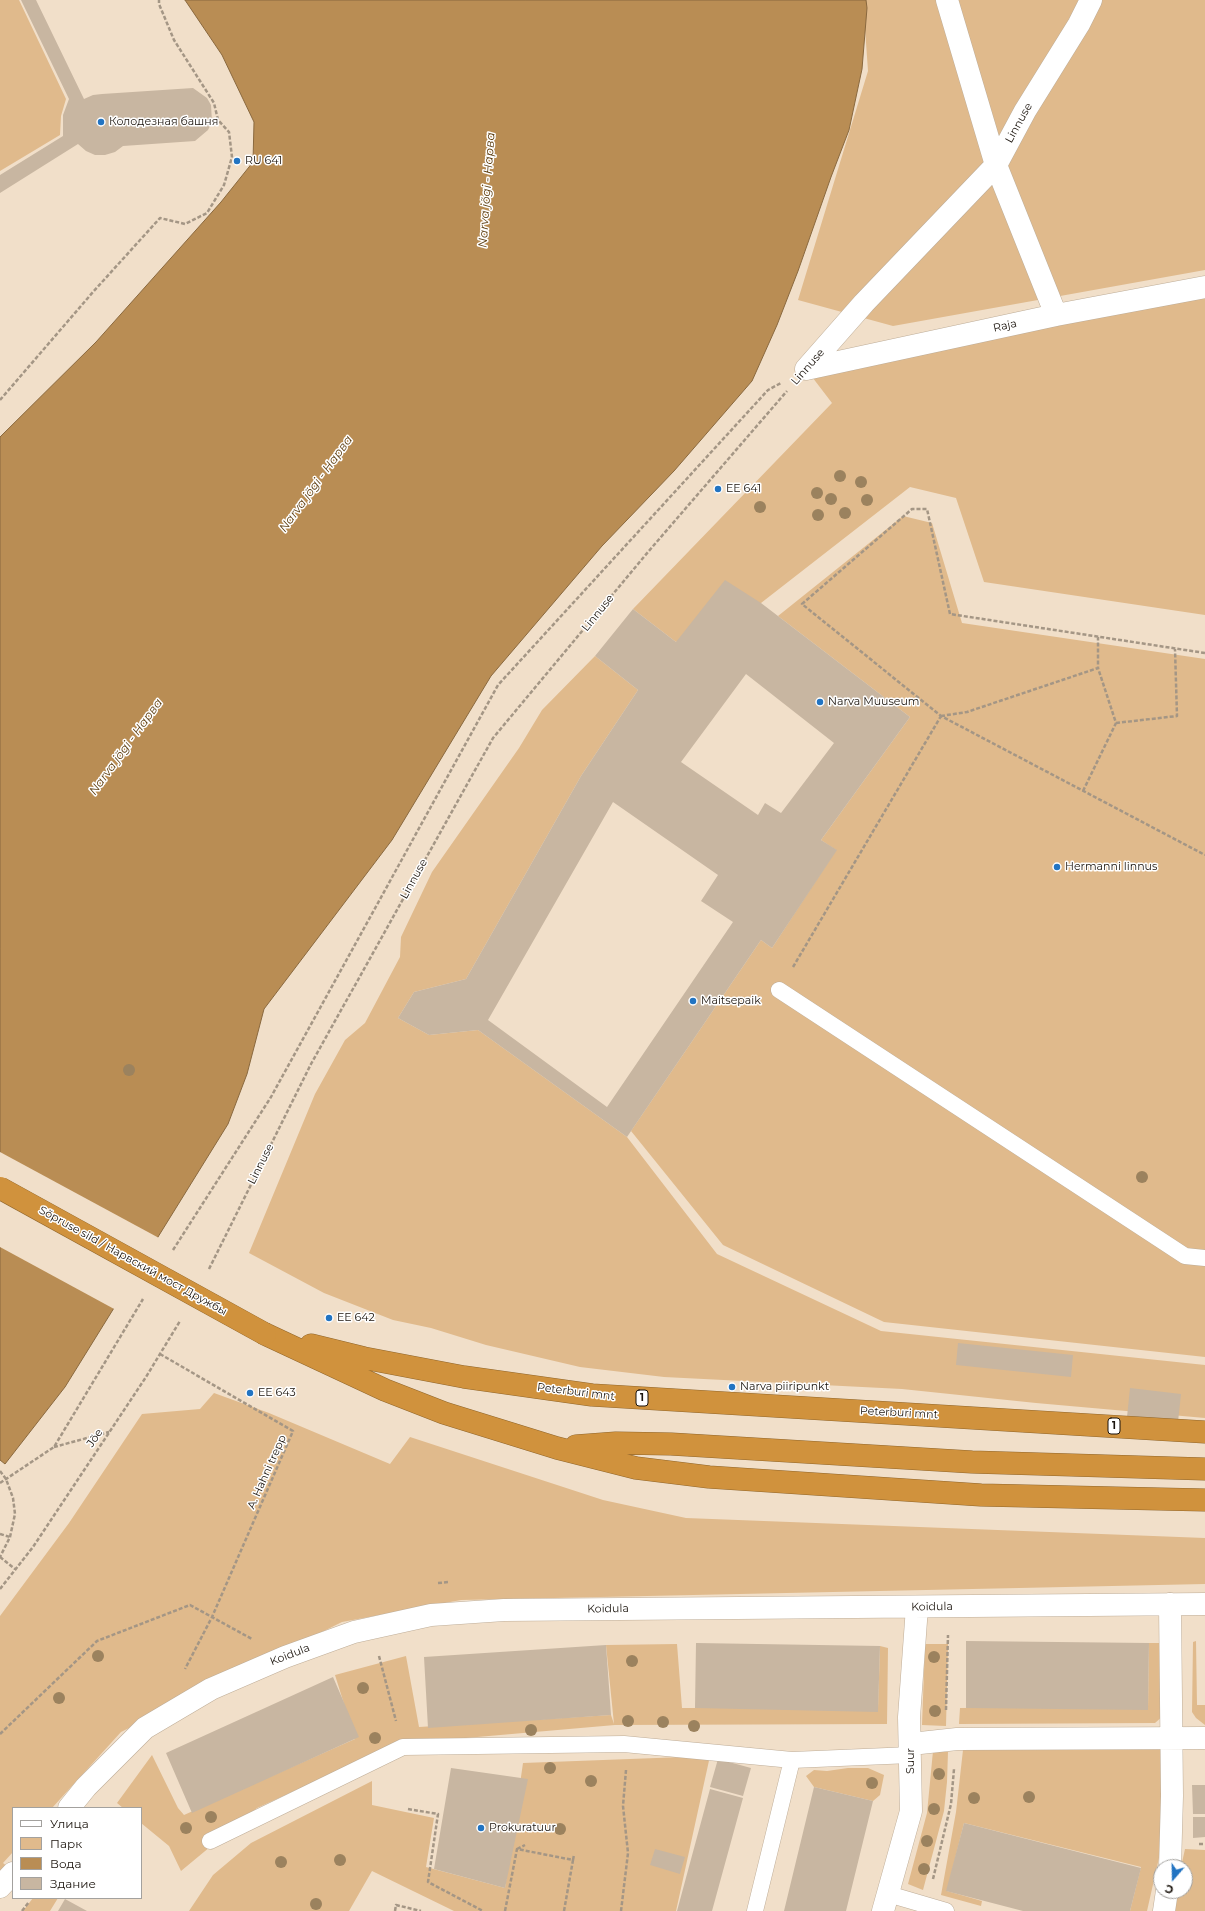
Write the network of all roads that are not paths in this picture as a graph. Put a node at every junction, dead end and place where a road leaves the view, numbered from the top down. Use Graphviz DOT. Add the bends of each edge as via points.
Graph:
graph roads {
  1 [pos="947,0"];
  2 [pos="1091,0"];
  3 [pos="996,165"];
  4 [pos="1205,287"];
  5 [pos="1056,314"];
  6 [pos="806,369"];
  7 [pos="779,990"];
  8 [pos="0,1188"];
  9 [pos="1205,1258"];
  10 [pos="266,1334"];
  11 [pos="1205,1432"];
  12 [pos="557,1448"];
  13 [pos="1205,1469"];
  14 [pos="1205,1500"];
  15 [pos="1170,1604"];
  16 [pos="1205,1604"];
  17 [pos="917,1607"];
  18 [pos="1205,1738"];
  19 [pos="1172,1739"];
  20 [pos="911,1749"];
  21 [pos="792,1760"];
  22 [pos="70,1807"];
  23 [pos="210,1841"];
  24 [pos="1170,1859"];
  25 [pos="12,1874"];
  26 [pos="0,1887"];
  27 [pos="1166,1899"];
  28 [pos="885,1902"];
  29 [pos="755,1911"];
  30 [pos="946,1911"];
  31 [pos="1164,1911"];
  1 -- 3 [label="street"];
  2 -- 3 [label="street, Linnuse"];
  3 -- 5 [label="street"];
  3 -- 6 [label="street, Linnuse" via="864,303"];
  4 -- 5 [label="street, Raja"];
  5 -- 6 [label="street, Raja"];
  7 -- 9 [label="lane" via="1185,1256"];
  8 -- 10 [label="highway, Sõpruse sild / Нарвский мост Дружбы, bridge"];
  10 -- 11 [label="highway, Peterburi mnt / 1" via="364,1358 464,1377 592,1395"];
  10 -- 12 [label="highway" via="385,1390 444,1413"];
  12 -- 13 [label="highway" via="616,1443 671,1444 972,1462"];
  12 -- 14 [label="highway" via="636,1468 709,1477 980,1495"];
  15 -- 16 [label="street, Koidula"];
  15 -- 17 [label="street, Koidula"];
  15 -- 19 [label="street"];
  17 -- 20 [label="street, Suur" via="909,1717"];
  17 -- 22 [label="street, Koidula" via="504,1610 431,1615 354,1632 284,1656 211,1689 145,1728 86,1787"];
  18 -- 19 [label="street"];
  19 -- 20 [label="street" via="957,1739"];
  19 -- 24 [label="street"];
  20 -- 21 [label="lane"];
  20 -- 28 [label="street, Suur" via="911,1811"];
  21 -- 23 [label="lane" via="624,1744 403,1747"];
  21 -- 29 [label="lane"];
  25 -- 26 [label="street"];
  27 -- 31 [label="street"];
  28 -- 30 [label="lane"];
}
